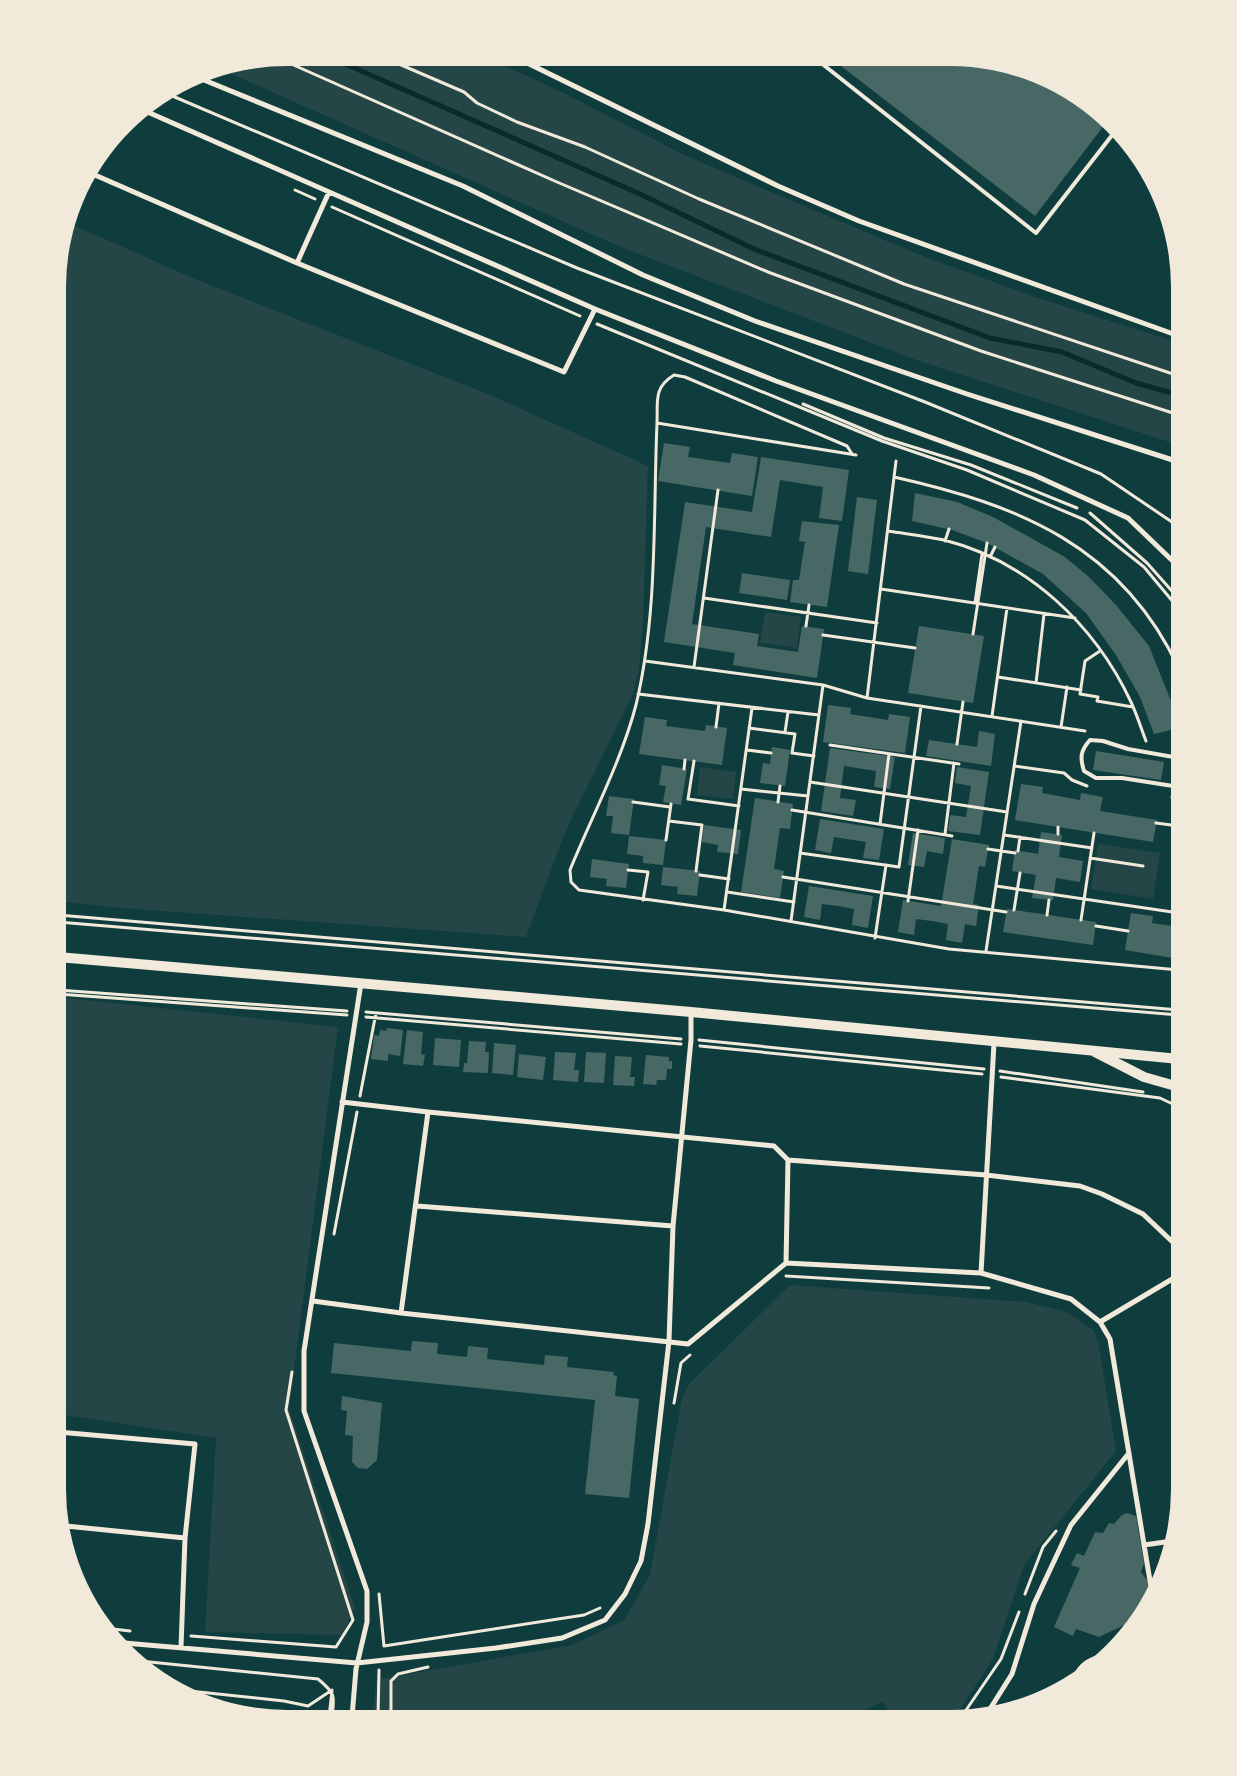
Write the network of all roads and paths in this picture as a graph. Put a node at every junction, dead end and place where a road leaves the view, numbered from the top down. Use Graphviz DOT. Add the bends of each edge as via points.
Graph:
graph roads {
  1 [pos="296,66"];
  2 [pos="404,66"];
  3 [pos="533,66"];
  4 [pos="825,66"];
  5 [pos="207,81"];
  6 [pos="176,97"];
  7 [pos="151,113"];
  8 [pos="1111,137"];
  9 [pos="97,176"];
  10 [pos="329,192"];
  11 [pos="297,263"];
  12 [pos="595,309"];
  13 [pos="1171,333"];
  14 [pos="1171,373"];
  15 [pos="1171,412"];
  16 [pos="657,423"];
  17 [pos="1171,459"];
  18 [pos="896,461"];
  19 [pos="894,477"];
  20 [pos="718,490"];
  21 [pos="1171,521"];
  22 [pos="949,529"];
  23 [pos="888,530"];
  24 [pos="945,541"];
  25 [pos="987,543"];
  26 [pos="994,546"];
  27 [pos="982,554"];
  28 [pos="990,557"];
  29 [pos="1171,559"];
  30 [pos="881,589"];
  31 [pos="704,598"];
  32 [pos="809,604"];
  33 [pos="975,604"];
  34 [pos="1007,608"];
  35 [pos="1044,614"];
  36 [pos="1076,618"];
  37 [pos="876,623"];
  38 [pos="806,626"];
  39 [pos="973,634"];
  40 [pos="823,635"];
  41 [pos="915,648"];
  42 [pos="1100,651"];
  43 [pos="1171,652"];
  44 [pos="644,662"];
  45 [pos="694,667"];
  46 [pos="998,677"];
  47 [pos="1036,683"];
  48 [pos="823,685"];
  49 [pos="1068,688"];
  50 [pos="1081,690"];
  51 [pos="638,694"];
  52 [pos="868,698"];
  53 [pos="963,702"];
  54 [pos="719,704"];
  55 [pos="921,706"];
  56 [pos="1133,707"];
  57 [pos="752,708"];
  58 [pos="788,712"];
  59 [pos="819,715"];
  60 [pos="992,716"];
  61 [pos="1021,721"];
  62 [pos="716,727"];
  63 [pos="1061,727"];
  64 [pos="749,728"];
  65 [pos="786,732"];
  66 [pos="1089,732"];
  67 [pos="1136,740"];
  68 [pos="1146,741"];
  69 [pos="1154,743"];
  70 [pos="957,744"];
  71 [pos="830,745"];
  72 [pos="747,750"];
  73 [pos="771,753"];
  74 [pos="889,754"];
  75 [pos="814,756"];
  76 [pos="1171,757"];
  77 [pos="685,760"];
  78 [pos="694,761"];
  79 [pos="954,763"];
  80 [pos="959,764"];
  81 [pos="684,768"];
  82 [pos="810,782"];
  83 [pos="780,786"];
  84 [pos="1171,786"];
  85 [pos="742,789"];
  86 [pos="808,796"];
  87 [pos="908,797"];
  88 [pos="633,802"];
  89 [pos="778,802"];
  90 [pos="739,806"];
  91 [pos="792,810"];
  92 [pos="1008,812"];
  93 [pos="668,820"];
  94 [pos="1156,823"];
  95 [pos="880,824"];
  96 [pos="1171,825"];
  97 [pos="1058,827"];
  98 [pos="918,830"];
  99 [pos="1094,833"];
  100 [pos="1058,834"];
  101 [pos="945,835"];
  102 [pos="1004,835"];
  103 [pos="952,836"];
  104 [pos="1020,837"];
  105 [pos="666,840"];
  106 [pos="1092,848"];
  107 [pos="988,849"];
  108 [pos="800,853"];
  109 [pos="1090,858"];
  110 [pos="886,865"];
  111 [pos="1143,866"];
  112 [pos="628,870"];
  113 [pos="696,871"];
  114 [pos="1020,873"];
  115 [pos="700,875"];
  116 [pos="783,877"];
  117 [pos="729,878"];
  118 [pos="996,886"];
  119 [pos="1017,889"];
  120 [pos="727,892"];
  121 [pos="909,899"];
  122 [pos="1084,899"];
  123 [pos="644,900"];
  124 [pos="1049,900"];
  125 [pos="794,902"];
  126 [pos="724,910"];
  127 [pos="1014,910"];
  128 [pos="1006,912"];
  129 [pos="1171,912"];
  130 [pos="1047,915"];
  131 [pos="66,916"];
  132 [pos="1081,920"];
  133 [pos="791,921"];
  134 [pos="66,923"];
  135 [pos="1096,926"];
  136 [pos="1128,931"];
  137 [pos="875,938"];
  138 [pos="986,951"];
  139 [pos="66,958"];
  140 [pos="1171,969"];
  141 [pos="361,982"];
  142 [pos="66,991"];
  143 [pos="66,995"];
  144 [pos="1171,1009"];
  145 [pos="691,1012"];
  146 [pos="376,1013"];
  147 [pos="358,1014"];
  148 [pos="1171,1014"];
  149 [pos="375,1018"];
  150 [pos="691,1042"];
  151 [pos="994,1043"];
  152 [pos="1090,1050"];
  153 [pos="1171,1058"];
  154 [pos="991,1072"];
  155 [pos="1171,1085"];
  156 [pos="1171,1098"];
  157 [pos="342,1102"];
  158 [pos="1171,1103"];
  159 [pos="359,1104"];
  160 [pos="428,1112"];
  161 [pos="682,1137"];
  162 [pos="788,1160"];
  163 [pos="986,1175"];
  164 [pos="416,1206"];
  165 [pos="673,1226"];
  166 [pos="1171,1240"];
  167 [pos="333,1242"];
  168 [pos="786,1263"];
  169 [pos="981,1273"];
  170 [pos="785,1276"];
  171 [pos="1171,1280"];
  172 [pos="999,1290"];
  173 [pos="313,1301"];
  174 [pos="401,1313"];
  175 [pos="1100,1322"];
  176 [pos="669,1341"];
  177 [pos="696,1350"];
  178 [pos="294,1362"];
  179 [pos="673,1410"];
  180 [pos="66,1433"];
  181 [pos="1129,1453"];
  182 [pos="69,1526"];
  183 [pos="185,1538"];
  184 [pos="1164,1542"];
  185 [pos="1144,1545"];
  186 [pos="1150,1582"];
  187 [pos="378,1590"];
  188 [pos="604,1606"];
  189 [pos="117,1630"];
  190 [pos="133,1632"];
  191 [pos="181,1636"];
  192 [pos="130,1643"];
  193 [pos="181,1647"];
  194 [pos="379,1661"];
  195 [pos="152,1663"];
  196 [pos="357,1664"];
  197 [pos="436,1665"];
  198 [pos="332,1690"];
  199 [pos="201,1692"];
  200 [pos="992,1706"];
  201 [pos="331,1710"];
  202 [pos="353,1710"];
  203 [pos="378,1710"];
  204 [pos="391,1710"];
  1 -- 15 [label="path" via="768,272 981,351"];
  2 -- 14 [label="path" via="464,92 477,103 518,122 585,147 699,199 895,280"];
  3 -- 13 [label="street" via="778,186 859,221"];
  4 -- 8 [label="lane" via="1036,233"];
  5 -- 17 [label="street" via="463,186 643,275 755,321"];
  6 -- 21 [label="path" via="577,268 925,402 1101,474"];
  7 -- 10 [label="street"];
  9 -- 11 [label="street"];
  10 -- 11 [label="street"];
  10 -- 12 [label="street"];
  11 -- 12 [label="street" via="564,372"];
  12 -- 29 [label="street" via="776,381 1034,475 1128,518"];
  16 -- 16 [label="path" via="854,455 847,446 674,375 662,382 658,393"];
  16 -- 44 [label="path" via="651,613"];
  18 -- 19 [label="path"];
  19 -- 23 [label="path"];
  19 -- 43 [label="path" via="939,487 1018,514 1043,525 1091,555 1130,593"];
  20 -- 31 [label="path"];
  22 -- 24 [label="path"];
  23 -- 24 [label="path"];
  23 -- 30 [label="path"];
  24 -- 27 [label="path"];
  25 -- 39 [label="path"];
  26 -- 28 [label="path"];
  27 -- 28 [label="path"];
  27 -- 33 [label="path"];
  28 -- 36 [label="path" via="1030,578"];
  30 -- 33 [label="path"];
  30 -- 37 [label="path"];
  31 -- 37 [label="path"];
  31 -- 45 [label="path"];
  32 -- 38 [label="path"];
  33 -- 34 [label="path"];
  34 -- 35 [label="path"];
  34 -- 46 [label="path"];
  35 -- 36 [label="path"];
  35 -- 47 [label="path"];
  36 -- 42 [label="path"];
  37 -- 52 [label="path"];
  40 -- 41 [label="path"];
  42 -- 50 [label="path" via="1085,662"];
  42 -- 56 [label="path"];
  44 -- 45 [label="path"];
  44 -- 51 [label="path"];
  45 -- 48 [label="path"];
  46 -- 47 [label="path"];
  46 -- 60 [label="path"];
  47 -- 49 [label="path"];
  48 -- 52 [label="path"];
  48 -- 59 [label="path"];
  49 -- 50 [label="path"];
  49 -- 63 [label="path"];
  50 -- 56 [label="path" via="1080,694 1098,697 1097,701"];
  51 -- 54 [label="path"];
  51 -- 123 [label="path" via="618,756 570,870 571,882 579,890"];
  52 -- 55 [label="path"];
  53 -- 70 [label="path"];
  54 -- 57 [label="path"];
  54 -- 62 [label="path"];
  55 -- 60 [label="path"];
  55 -- 87 [label="path"];
  56 -- 68 [label="path"];
  57 -- 58 [label="path"];
  57 -- 64 [label="path"];
  58 -- 59 [label="path"];
  58 -- 65 [label="path"];
  59 -- 75 [label="path"];
  60 -- 61 [label="path"];
  61 -- 63 [label="path"];
  61 -- 92 [label="path"];
  63 -- 66 [label="path"];
  64 -- 65 [label="path"];
  64 -- 72 [label="path"];
  65 -- 75 [label="path" via="795,734 792,753"];
  67 -- 68 [label="path"];
  68 -- 69 [label="path"];
  71 -- 74 [label="path"];
  72 -- 73 [label="path"];
  72 -- 85 [label="path"];
  74 -- 79 [label="path"];
  74 -- 95 [label="path"];
  75 -- 82 [label="path"];
  76 -- 84 [label="lane" via="1090,740 1082,748 1080,759 1084,772 1096,778 1122,778"];
  77 -- 81 [label="path"];
  78 -- 90 [label="path" via="688,799"];
  79 -- 80 [label="path"];
  79 -- 101 [label="path"];
  82 -- 86 [label="path"];
  82 -- 87 [label="path"];
  83 -- 89 [label="path"];
  85 -- 86 [label="path"];
  85 -- 90 [label="path"];
  86 -- 108 [label="path"];
  87 -- 92 [label="path"];
  87 -- 110 [label="path" via="898,867"];
  88 -- 93 [label="path" via="670,805"];
  90 -- 117 [label="path"];
  91 -- 95 [label="path"];
  92 -- 102 [label="path"];
  93 -- 105 [label="path"];
  93 -- 113 [label="path" via="702,825"];
  94 -- 96 [label="path"];
  95 -- 98 [label="path"];
  97 -- 100 [label="path"];
  98 -- 101 [label="path"];
  98 -- 121 [label="path"];
  99 -- 106 [label="path"];
  101 -- 103 [label="path"];
  102 -- 104 [label="path"];
  102 -- 118 [label="path"];
  104 -- 106 [label="path"];
  104 -- 107 [label="path" via="1016,852"];
  106 -- 109 [label="path"];
  108 -- 110 [label="path"];
  108 -- 125 [label="path"];
  109 -- 111 [label="path"];
  109 -- 122 [label="path"];
  110 -- 137 [label="path"];
  112 -- 123 [label="path" via="648,872"];
  114 -- 119 [label="path"];
  115 -- 117 [label="path"];
  116 -- 121 [label="path"];
  117 -- 120 [label="path"];
  118 -- 119 [label="path"];
  118 -- 138 [label="path"];
  119 -- 122 [label="path"];
  119 -- 127 [label="path"];
  120 -- 125 [label="path"];
  120 -- 126 [label="path"];
  121 -- 128 [label="path"];
  122 -- 129 [label="path"];
  122 -- 132 [label="path"];
  123 -- 126 [label="path"];
  124 -- 130 [label="path"];
  125 -- 133 [label="path"];
  126 -- 133 [label="path"];
  131 -- 144 [label="path"];
  133 -- 137 [label="path"];
  134 -- 148 [label="path"];
  135 -- 136 [label="path"];
  137 -- 138 [label="path"];
  138 -- 140 [label="path"];
  139 -- 141 [label="main road"];
  141 -- 145 [label="main road"];
  141 -- 147 [label="street"];
  142 -- 143 [label="path" via="350,1011 350,1016"];
  145 -- 150 [label="street"];
  145 -- 151 [label="main road"];
  146 -- 147 [label="path"];
  146 -- 149 [label="path"];
  146 -- 150 [label="path"];
  147 -- 149 [label="path"];
  147 -- 157 [label="street"];
  149 -- 150 [label="path"];
  149 -- 159 [label="path"];
  150 -- 154 [label="path"];
  150 -- 161 [label="street"];
  151 -- 152 [label="main road"];
  151 -- 154 [label="street"];
  152 -- 153 [label="main road"];
  152 -- 155 [label="main road" via="1144,1077"];
  154 -- 156 [label="path" via="1162,1094"];
  154 -- 158 [label="path" via="1160,1098"];
  154 -- 163 [label="street"];
  157 -- 159 [label="street"];
  157 -- 173 [label="street"];
  159 -- 160 [label="street"];
  159 -- 167 [label="path"];
  160 -- 161 [label="street"];
  160 -- 164 [label="street"];
  161 -- 162 [label="street" via="774,1146"];
  161 -- 165 [label="street"];
  162 -- 163 [label="street"];
  162 -- 168 [label="street"];
  163 -- 166 [label="street" via="1080,1186 1143,1214"];
  163 -- 169 [label="street"];
  164 -- 165 [label="street"];
  164 -- 174 [label="street"];
  165 -- 176 [label="street"];
  168 -- 169 [label="street"];
  168 -- 176 [label="street" via="688,1344"];
  169 -- 175 [label="street" via="1071,1299"];
  170 -- 172 [label="path" via="980,1286"];
  171 -- 175 [label="street"];
  173 -- 174 [label="street"];
  173 -- 196 [label="street" via="304,1352 304,1411 367,1590 367,1622"];
  174 -- 176 [label="street"];
  175 -- 181 [label="street" via="1110,1339"];
  176 -- 194 [label="street" via="641,1561 625,1594 605,1620 562,1638"];
  177 -- 179 [label="path" via="681,1363"];
  178 -- 191 [label="path" via="286,1410 353,1620 336,1647"];
  180 -- 183 [label="street" via="194,1444"];
  181 -- 185 [label="street"];
  181 -- 200 [label="street" via="1071,1525 1034,1604 1012,1674"];
  182 -- 183 [label="street"];
  183 -- 191 [label="street"];
  184 -- 185 [label="street"];
  185 -- 186 [label="street"];
  187 -- 188 [label="path" via="384,1646 584,1616"];
  189 -- 190 [label="path"];
  191 -- 193 [label="street"];
  192 -- 193 [label="street"];
  193 -- 196 [label="street"];
  194 -- 196 [label="street"];
  194 -- 203 [label="path"];
  195 -- 198 [label="path" via="318,1679"];
  196 -- 202 [label="street"];
  197 -- 204 [label="path" via="398,1674 391,1681"];
  198 -- 199 [label="path" via="308,1706"];
  198 -- 201 [label="path"];
}
